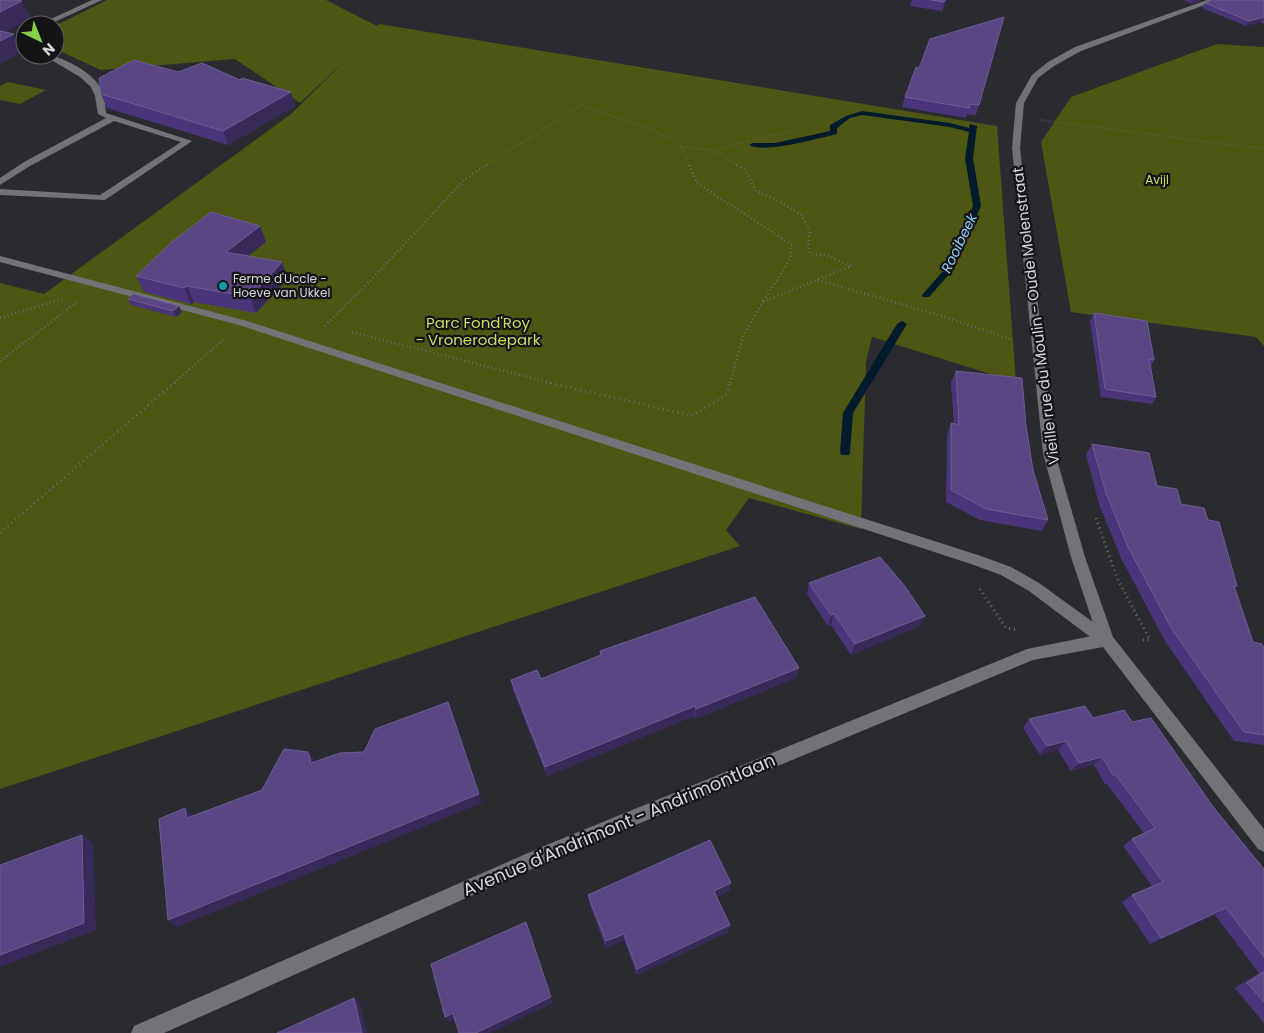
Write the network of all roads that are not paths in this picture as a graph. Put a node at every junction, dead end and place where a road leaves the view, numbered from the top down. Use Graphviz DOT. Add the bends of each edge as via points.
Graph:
graph roads {
  1 [pos="98,0"];
  2 [pos="1208,1"];
  3 [pos="64,15"];
  4 [pos="64,65"];
  5 [pos="113,118"];
  6 [pos="0,182"];
  7 [pos="0,192"];
  8 [pos="0,259"];
  9 [pos="1106,640"];
  10 [pos="1264,843"];
  11 [pos="141,1033"];
  1 -- 3 [label="street"];
  2 -- 9 [label="street, Vieille rue du Moulin - Oude Molenstraat" via="1078,50 1051,64 1035,77 1020,103 1016,148 1049,453 1078,557"];
  4 -- 5 [label="street" via="86,78 99,91 102,114"];
  5 -- 6 [label="street"];
  5 -- 7 [label="street" via="188,141 102,198"];
  8 -- 9 [label="street" via="243,323 976,560 1006,571 1034,587"];
  9 -- 10 [label="street, Vieille rue du Moulin - Oude Molenstraat"];
  9 -- 11 [label="street, Avenue d'Andrimont - Andrimontlaan" via="1032,654 550,852"];
}
